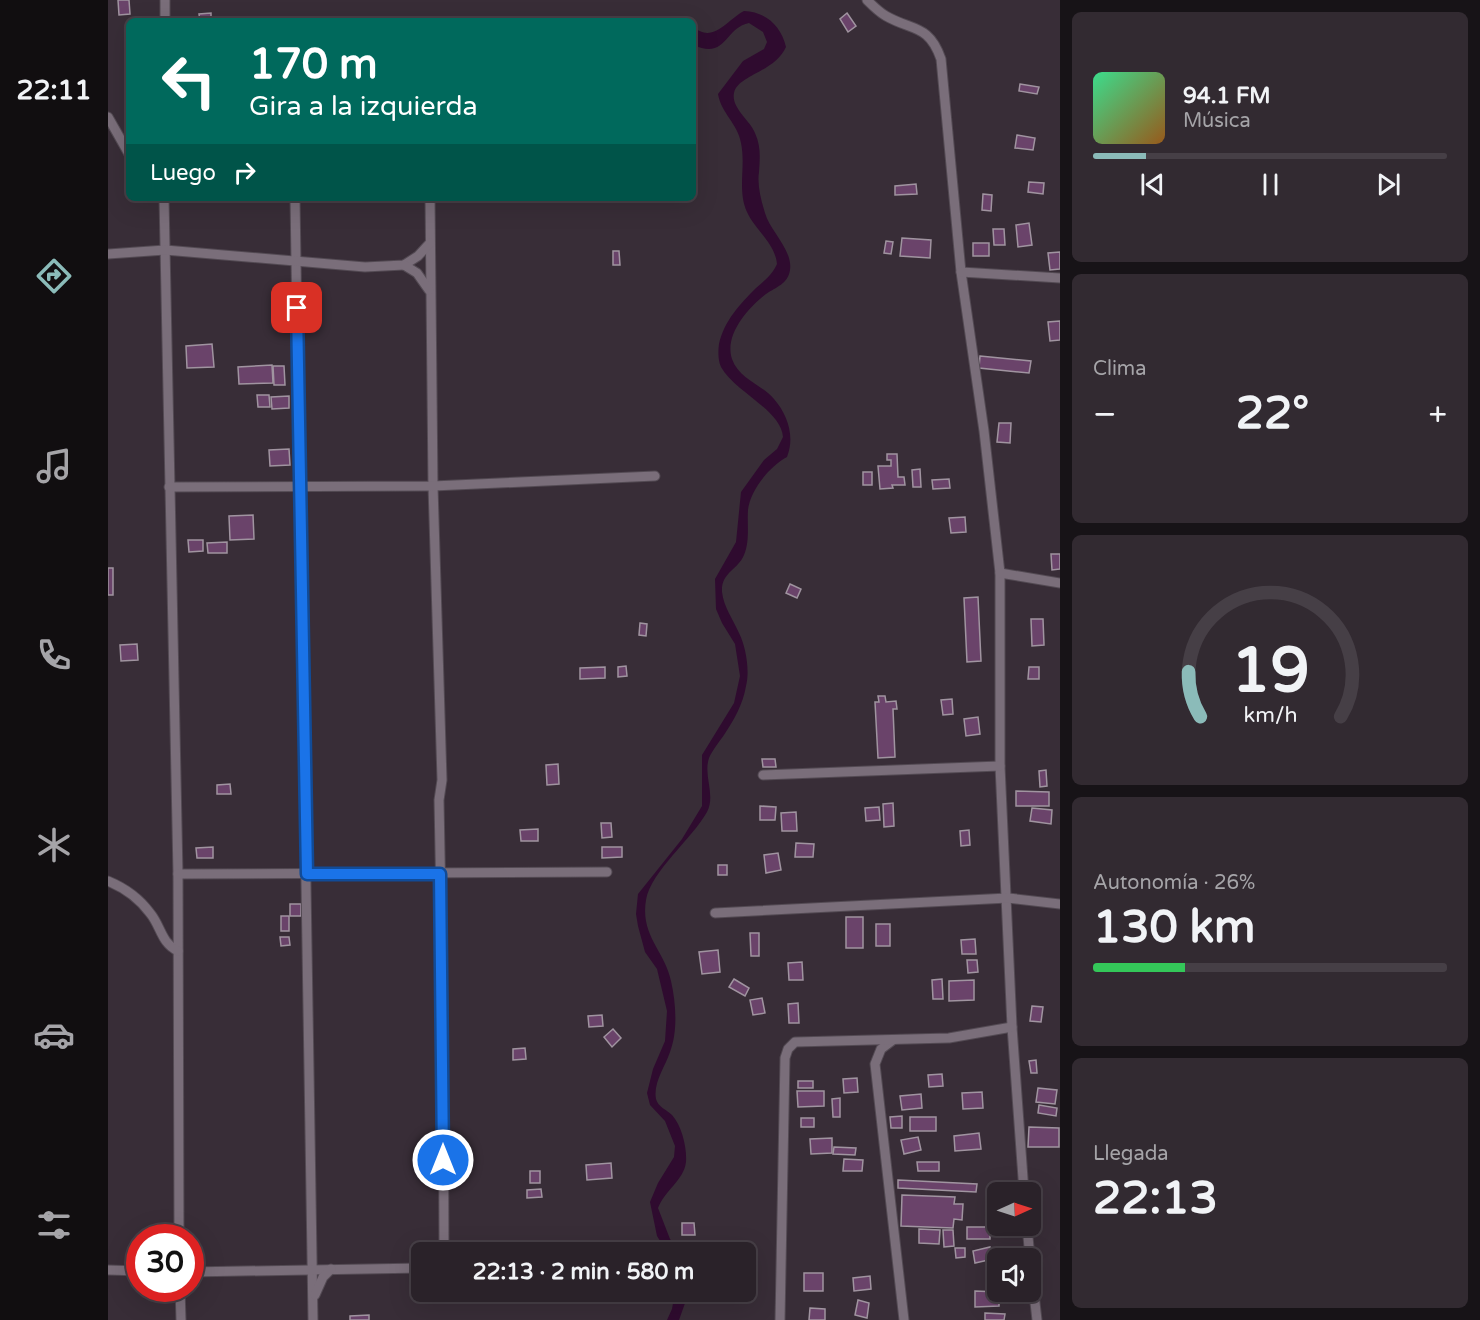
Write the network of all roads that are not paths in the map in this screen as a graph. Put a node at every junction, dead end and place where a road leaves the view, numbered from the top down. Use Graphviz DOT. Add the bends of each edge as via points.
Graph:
graph roads {
  1 [pos="165,0"];
  2 [pos="867,0"];
  3 [pos="165,18"];
  4 [pos="108,117"];
  5 [pos="126,149"];
  6 [pos="164,201"];
  7 [pos="295,201"];
  8 [pos="430,201"];
  9 [pos="429,243"];
  10 [pos="165,250"];
  11 [pos="108,254"];
  12 [pos="296,263"];
  13 [pos="404,265"];
  14 [pos="962,272"];
  15 [pos="1060,278"];
  16 [pos="430,293"];
  17 [pos="655,476"];
  18 [pos="433,486"];
  19 [pos="169,487"];
  20 [pos="300,487"];
  21 [pos="1000,573"];
  22 [pos="1060,583"];
  23 [pos="1000,766"];
  24 [pos="763,775"];
  25 [pos="607,872"];
  26 [pos="178,874"];
  27 [pos="307,874"];
  28 [pos="440,874"];
  29 [pos="108,881"];
  30 [pos="1008,898"];
  31 [pos="1060,904"];
  32 [pos="715,913"];
  33 [pos="178,951"];
  34 [pos="1012,1027"];
  35 [pos="893,1040"];
  36 [pos="1023,1182"];
  37 [pos="179,1224"];
  38 [pos="444,1242"];
  39 [pos="411,1268"];
  40 [pos="312,1269"];
  41 [pos="331,1269"];
  42 [pos="108,1270"];
  43 [pos="126,1271"];
  44 [pos="204,1272"];
  45 [pos="313,1300"];
  46 [pos="180,1302"];
  47 [pos="1035,1302"];
  48 [pos="181,1320"];
  49 [pos="313,1320"];
  50 [pos="780,1320"];
  51 [pos="904,1320"];
  52 [pos="1037,1320"];
  1 -- 3 [label="street"];
  2 -- 14 [label="street" via="886,16 916,27 937,47"];
  4 -- 5 [label="street"];
  6 -- 10 [label="street"];
  7 -- 12 [label="street"];
  8 -- 9 [label="street"];
  9 -- 13 [label="street"];
  9 -- 16 [label="street"];
  10 -- 11 [label="street"];
  10 -- 12 [label="street"];
  10 -- 19 [label="street"];
  12 -- 13 [label="street"];
  12 -- 20 [label="street"];
  13 -- 16 [label="street" via="417,273"];
  14 -- 15 [label="street"];
  14 -- 21 [label="street"];
  16 -- 18 [label="street"];
  17 -- 18 [label="street"];
  18 -- 20 [label="street"];
  18 -- 28 [label="street" via="442,780"];
  19 -- 20 [label="street"];
  19 -- 26 [label="street"];
  20 -- 27 [label="street"];
  21 -- 22 [label="street"];
  21 -- 23 [label="street"];
  23 -- 24 [label="street"];
  23 -- 30 [label="street"];
  25 -- 28 [label="street"];
  26 -- 27 [label="street"];
  26 -- 33 [label="street"];
  27 -- 28 [label="street"];
  27 -- 40 [label="street"];
  28 -- 38 [label="street"];
  29 -- 33 [label="street" via="137,897 152,914 165,941"];
  30 -- 31 [label="street"];
  30 -- 32 [label="street"];
  30 -- 34 [label="street"];
  33 -- 37 [label="street"];
  34 -- 35 [label="street" via="949,1038"];
  34 -- 36 [label="street"];
  35 -- 50 [label="street" via="795,1042 788,1048"];
  35 -- 51 [label="street" via="881,1049 875,1064"];
  39 -- 41 [label="street"];
  40 -- 41 [label="street"];
  40 -- 44 [label="street"];
  40 -- 45 [label="street"];
  41 -- 45 [label="street"];
  42 -- 43 [label="street"];
  45 -- 49 [label="street"];
  46 -- 48 [label="street"];
  47 -- 52 [label="street"];
}
